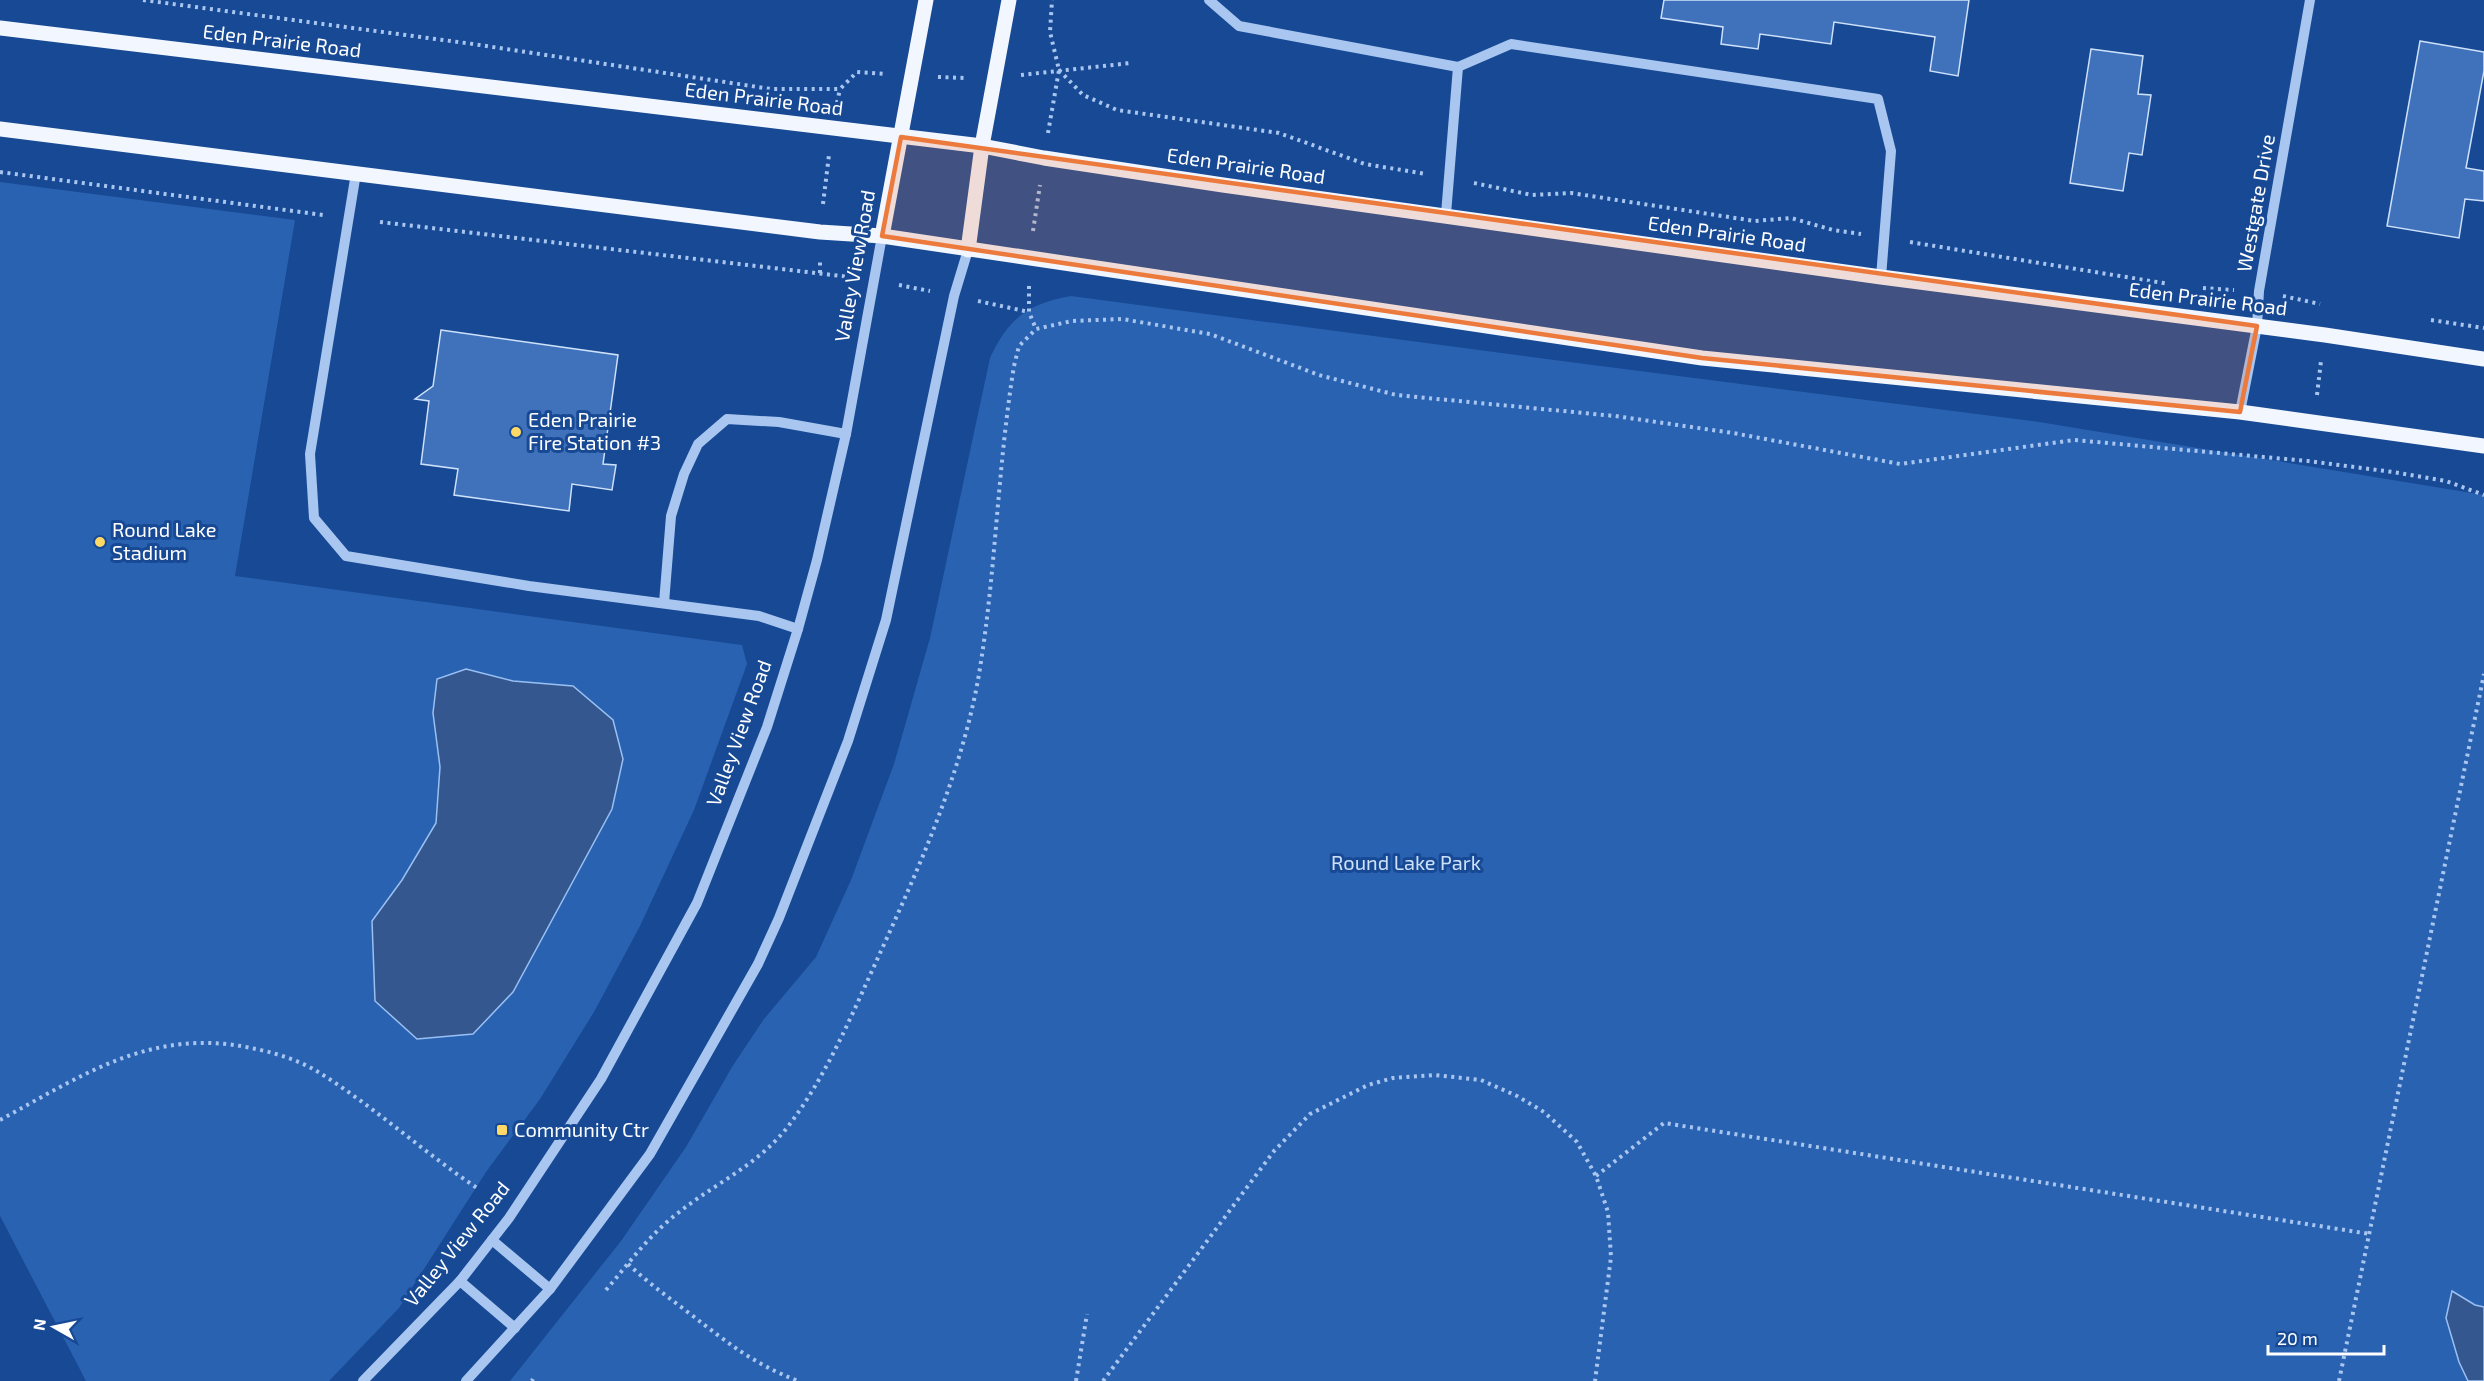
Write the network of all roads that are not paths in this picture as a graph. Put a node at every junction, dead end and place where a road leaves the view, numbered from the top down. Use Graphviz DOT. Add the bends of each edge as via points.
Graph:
graph roads {
  1 [pos="926,0"];
  2 [pos="1009,0"];
  3 [pos="1209,0"];
  4 [pos="2310,0"];
  5 [pos="0,27"];
  6 [pos="1458,67"];
  7 [pos="0,129"];
  8 [pos="901,137"];
  9 [pos="982,146"];
  10 [pos="356,172"];
  11 [pos="1446,214"];
  12 [pos="882,236"];
  13 [pos="968,250"];
  14 [pos="1881,277"];
  15 [pos="2257,326"];
  16 [pos="2484,359"];
  17 [pos="2240,412"];
  18 [pos="846,434"];
  19 [pos="2484,446"];
  20 [pos="664,603"];
  21 [pos="798,629"];
  22 [pos="492,1240"];
  23 [pos="460,1281"];
  24 [pos="550,1289"];
  25 [pos="515,1328"];
  26 [pos="363,1381"];
  27 [pos="466,1381"];
  1 -- 8 [label="main road, Valley View Road"];
  2 -- 9 [label="main road"];
  3 -- 6 [label="street" via="1239,26"];
  4 -- 15 [label="street, Westgate Drive" via="2259,291"];
  5 -- 8 [label="main road, Eden Prairie Road"];
  6 -- 11 [label="street"];
  6 -- 14 [label="street" via="1511,44 1878,99 1891,151"];
  7 -- 10 [label="main road"];
  8 -- 9 [label="main road, Eden Prairie Road"];
  8 -- 12 [label="main road, Valley View Road"];
  9 -- 11 [label="main road, Eden Prairie Road"];
  9 -- 13 [label="main road"];
  10 -- 12 [label="main road" via="820,232"];
  10 -- 20 [label="street" via="310,454 314,518 346,556"];
  11 -- 14 [label="main road, Eden Prairie Road"];
  12 -- 13 [label="main road"];
  12 -- 18 [label="street, Valley View Road"];
  13 -- 17 [label="main road" via="1702,358"];
  13 -- 24 [label="street" via="954,296 886,620 848,741 797,875 758,964 650,1154"];
  14 -- 15 [label="main road, Eden Prairie Road"];
  15 -- 16 [label="main road, Eden Prairie Road"];
  15 -- 17 [label="street, Westgate Drive"];
  17 -- 19 [label="main road"];
  18 -- 20 [label="street" via="779,422 727,419 698,444 671,516"];
  18 -- 21 [label="street, Valley View Road"];
  20 -- 21 [label="street" via="759,616"];
  21 -- 22 [label="street, Valley View Road" via="767,727 697,903 601,1079"];
  22 -- 23 [label="street, Valley View Road"];
  22 -- 24 [label="street"];
  23 -- 25 [label="street"];
  23 -- 26 [label="street, Valley View Road"];
  24 -- 25 [label="street"];
  25 -- 27 [label="street"];
}
